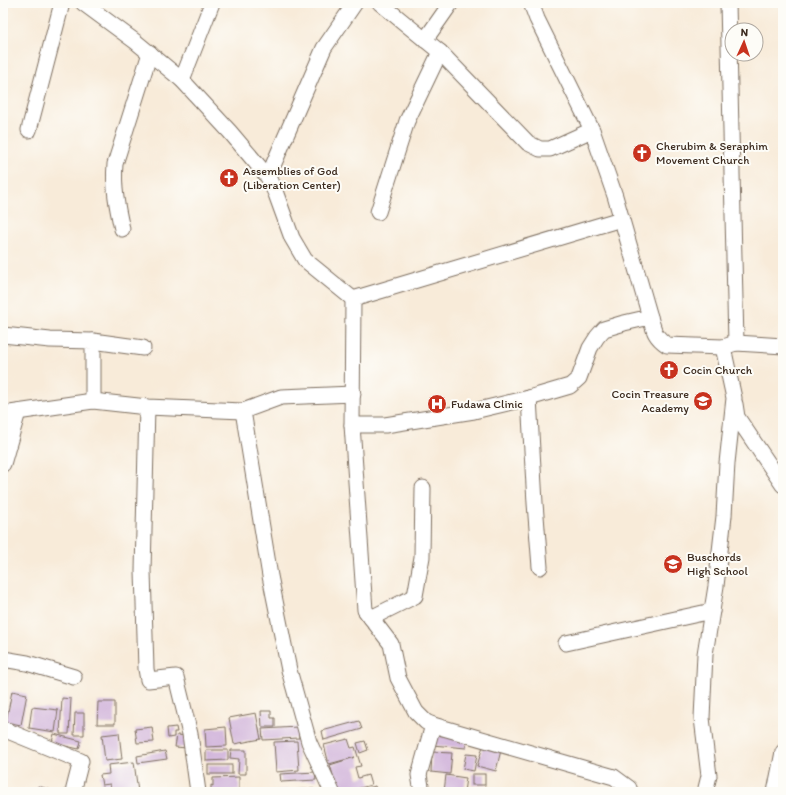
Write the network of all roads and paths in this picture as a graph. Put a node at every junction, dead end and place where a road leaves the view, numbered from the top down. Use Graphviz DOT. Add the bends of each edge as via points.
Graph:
graph roads {
  1 [pos="62,3"];
  2 [pos="83,3"];
  3 [pos="212,3"];
  4 [pos="355,3"];
  5 [pos="380,3"];
  6 [pos="451,3"];
  7 [pos="532,3"];
  8 [pos="728,3"];
  9 [pos="425,40"];
  10 [pos="440,52"];
  11 [pos="150,53"];
  12 [pos="182,80"];
  13 [pos="29,130"];
  14 [pos="592,130"];
  15 [pos="268,177"];
  16 [pos="378,212"];
  17 [pos="621,219"];
  18 [pos="122,229"];
  19 [pos="354,299"];
  20 [pos="650,318"];
  21 [pos="3,335"];
  22 [pos="92,341"];
  23 [pos="730,345"];
  24 [pos="783,346"];
  25 [pos="143,348"];
  26 [pos="353,394"];
  27 [pos="529,398"];
  28 [pos="734,398"];
  29 [pos="93,401"];
  30 [pos="147,407"];
  31 [pos="243,411"];
  32 [pos="18,412"];
  33 [pos="3,414"];
  34 [pos="352,425"];
  35 [pos="3,464"];
  36 [pos="783,485"];
  37 [pos="422,488"];
  38 [pos="540,567"];
  39 [pos="712,611"];
  40 [pos="371,618"];
  41 [pos="566,643"];
  42 [pos="3,659"];
  43 [pos="74,677"];
  44 [pos="433,725"];
  45 [pos="3,729"];
  46 [pos="783,752"];
  47 [pos="73,792"];
  48 [pos="198,792"];
  49 [pos="332,792"];
  50 [pos="422,792"];
  51 [pos="630,792"];
  52 [pos="705,792"];
  53 [pos="775,792"];
  1 -- 13 [label="street"];
  2 -- 11 [label="street"];
  3 -- 12 [label="street"];
  4 -- 15 [label="street" via="324,48"];
  5 -- 9 [label="street"];
  6 -- 9 [label="street"];
  7 -- 14 [label="street" via="537,19"];
  8 -- 23 [label="street"];
  9 -- 10 [label="street"];
  10 -- 14 [label="street" via="528,143 540,149 550,149"];
  10 -- 16 [label="street" via="407,121"];
  11 -- 12 [label="street"];
  11 -- 18 [label="street" via="115,164 115,196"];
  12 -- 15 [label="street"];
  14 -- 17 [label="street"];
  15 -- 19 [label="street" via="292,238 305,260"];
  17 -- 19 [label="street"];
  17 -- 20 [label="street"];
  19 -- 26 [label="street"];
  20 -- 23 [label="street" via="654,333 667,345"];
  20 -- 27 [label="street" via="604,330 590,348 579,378 570,386"];
  21 -- 22 [label="street"];
  22 -- 25 [label="street"];
  22 -- 29 [label="street"];
  23 -- 24 [label="street"];
  23 -- 28 [label="street"];
  26 -- 31 [label="street" via="280,397"];
  26 -- 34 [label="street"];
  27 -- 34 [label="street" via="474,411 392,424"];
  27 -- 38 [label="street"];
  28 -- 36 [label="street" via="737,417"];
  28 -- 39 [label="street" via="724,516"];
  29 -- 30 [label="street"];
  29 -- 32 [label="street"];
  30 -- 31 [label="street"];
  30 -- 48 [label="street" via="143,571 146,669 148,680 176,677 190,734"];
  31 -- 49 [label="street" via="270,576 289,670 309,742"];
  32 -- 33 [label="street"];
  32 -- 35 [label="street"];
  34 -- 40 [label="street" via="365,610"];
  37 -- 40 [label="street" via="422,557 415,596"];
  39 -- 41 [label="street"];
  39 -- 52 [label="street" via="705,654 702,718 709,776"];
  40 -- 44 [label="street" via="391,644 398,678 416,712"];
  42 -- 43 [label="street" via="27,663"];
  44 -- 50 [label="street" via="419,775"];
  44 -- 51 [label="street" via="614,777 629,788"];
  45 -- 47 [label="street" via="81,761"];
  46 -- 53 [label="street"];
}
